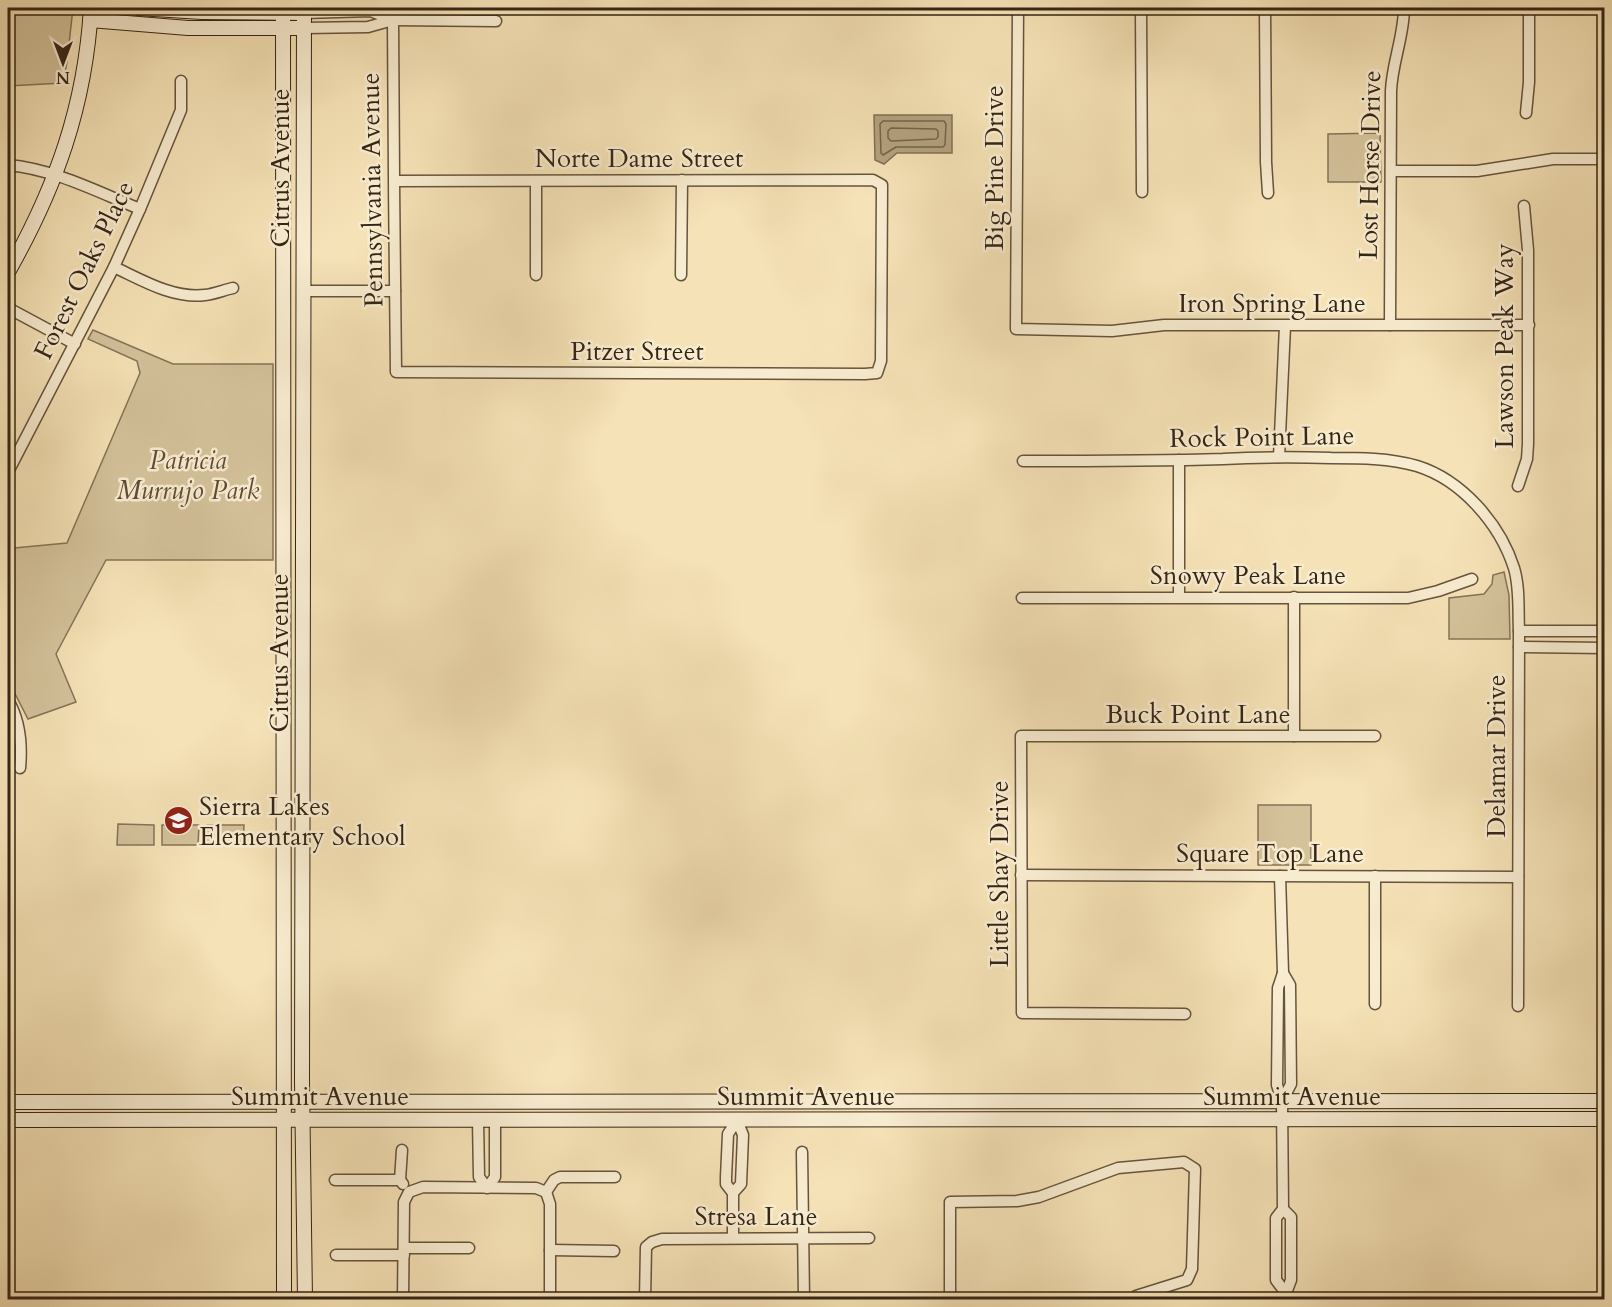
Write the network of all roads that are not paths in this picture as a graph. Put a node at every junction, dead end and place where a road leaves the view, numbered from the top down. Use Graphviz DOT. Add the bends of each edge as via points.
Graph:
graph roads {
  1 [pos="138,8"];
  2 [pos="393,8"];
  3 [pos="1018,8"];
  4 [pos="1141,8"];
  5 [pos="1265,8"];
  6 [pos="1404,8"];
  7 [pos="1529,8"];
  8 [pos="283,10"];
  9 [pos="304,10"];
  10 [pos="91,14"];
  11 [pos="393,20"];
  12 [pos="496,21"];
  13 [pos="283,28"];
  14 [pos="304,28"];
  15 [pos="181,81"];
  16 [pos="1526,113"];
  17 [pos="1605,159"];
  18 [pos="8,165"];
  19 [pos="1391,171"];
  20 [pos="55,175"];
  21 [pos="682,180"];
  22 [pos="394,181"];
  23 [pos="536,182"];
  24 [pos="1142,192"];
  25 [pos="1268,193"];
  26 [pos="1524,206"];
  27 [pos="140,209"];
  28 [pos="114,267"];
  29 [pos="8,272"];
  30 [pos="536,275"];
  31 [pos="681,275"];
  32 [pos="233,288"];
  33 [pos="304,291"];
  34 [pos="395,291"];
  35 [pos="8,308"];
  36 [pos="1389,325"];
  37 [pos="1529,325"];
  38 [pos="1285,326"];
  39 [pos="1016,329"];
  40 [pos="75,344"];
  41 [pos="396,372"];
  42 [pos="877,373"];
  43 [pos="1279,457"];
  44 [pos="1179,460"];
  45 [pos="1023,462"];
  46 [pos="8,472"];
  47 [pos="1518,486"];
  48 [pos="1485,515"];
  49 [pos="1472,579"];
  50 [pos="1179,597"];
  51 [pos="1294,597"];
  52 [pos="1022,598"];
  53 [pos="1519,631"];
  54 [pos="1605,631"];
  55 [pos="1519,647"];
  56 [pos="1605,648"];
  57 [pos="8,700"];
  58 [pos="1021,736"];
  59 [pos="1294,736"];
  60 [pos="1375,736"];
  61 [pos="20,768"];
  62 [pos="1021,875"];
  63 [pos="1280,876"];
  64 [pos="1375,876"];
  65 [pos="1518,877"];
  66 [pos="1283,973"];
  67 [pos="1375,1004"];
  68 [pos="1518,1006"];
  69 [pos="1185,1014"];
  70 [pos="1277,1020"];
  71 [pos="1291,1020"];
  72 [pos="283,1101"];
  73 [pos="303,1101"];
  74 [pos="1282,1101"];
  75 [pos="1605,1101"];
  76 [pos="8,1102"];
  77 [pos="1605,1119"];
  78 [pos="8,1120"];
  79 [pos="283,1120"];
  80 [pos="303,1120"];
  81 [pos="478,1120"];
  82 [pos="495,1120"];
  83 [pos="736,1120"];
  84 [pos="1283,1120"];
  85 [pos="402,1150"];
  86 [pos="802,1152"];
  87 [pos="479,1161"];
  88 [pos="495,1161"];
  89 [pos="615,1177"];
  90 [pos="335,1180"];
  91 [pos="400,1180"];
  92 [pos="487,1188"];
  93 [pos="409,1192"];
  94 [pos="546,1192"];
  95 [pos="733,1193"];
  96 [pos="733,1238"];
  97 [pos="803,1238"];
  98 [pos="869,1238"];
  99 [pos="469,1248"];
  100 [pos="550,1250"];
  101 [pos="614,1251"];
  102 [pos="404,1252"];
  103 [pos="336,1255"];
  104 [pos="1285,1296"];
  105 [pos="284,1299"];
  106 [pos="305,1299"];
  107 [pos="403,1299"];
  108 [pos="550,1299"];
  109 [pos="645,1299"];
  110 [pos="804,1299"];
  111 [pos="950,1299"];
  112 [pos="1131,1299"];
  1 -- 8 [label="main road" via="202,12"];
  2 -- 11 [label="street, Pennsylvania Avenue"];
  3 -- 39 [label="street, Big Pine Drive"];
  4 -- 24 [label="street"];
  5 -- 25 [label="street"];
  6 -- 19 [label="street, Lost Horse Drive" via="1392,78"];
  7 -- 16 [label="street"];
  8 -- 9 [label="main road"];
  8 -- 13 [label="main road, Citrus Avenue"];
  9 -- 11 [label="street" via="371,11"];
  9 -- 14 [label="main road, Citrus Avenue"];
  10 -- 13 [label="main road" via="188,28"];
  10 -- 20 [label="main road" via="78,99"];
  11 -- 12 [label="street"];
  11 -- 14 [label="street" via="368,27"];
  11 -- 22 [label="street, Pennsylvania Avenue"];
  13 -- 14 [label="main road"];
  13 -- 72 [label="main road, Citrus Avenue"];
  14 -- 33 [label="main road, Citrus Avenue"];
  15 -- 27 [label="street, Forest Oaks Place" via="181,110"];
  17 -- 19 [label="street" via="1553,159 1477,171"];
  18 -- 20 [label="street"];
  19 -- 36 [label="street, Lost Horse Drive"];
  20 -- 27 [label="street"];
  20 -- 29 [label="main road"];
  21 -- 23 [label="street, Norte Dame Street"];
  21 -- 31 [label="street"];
  21 -- 42 [label="street, Norte Dame Street" via="873,180 882,185"];
  22 -- 23 [label="street, Norte Dame Street"];
  22 -- 34 [label="street, Pennsylvania Avenue"];
  23 -- 30 [label="street"];
  26 -- 37 [label="street, Lawson Peak Way"];
  27 -- 28 [label="street, Forest Oaks Place"];
  28 -- 32 [label="street" via="161,289 182,294 204,296"];
  28 -- 40 [label="street, Forest Oaks Place"];
  33 -- 34 [label="street"];
  33 -- 73 [label="main road, Citrus Avenue"];
  34 -- 41 [label="street, Pennsylvania Avenue"];
  35 -- 40 [label="street"];
  36 -- 37 [label="street, Iron Spring Lane"];
  36 -- 38 [label="street, Iron Spring Lane"];
  37 -- 47 [label="street, Lawson Peak Way" via="1527,459"];
  38 -- 39 [label="street, Iron Spring Lane" via="1164,325 1112,331"];
  38 -- 43 [label="street"];
  40 -- 46 [label="street, Forest Oaks Place"];
  41 -- 42 [label="street, Pitzer Street"];
  43 -- 44 [label="street, Rock Point Lane"];
  43 -- 48 [label="street, Rock Point Lane" via="1371,458 1420,467 1458,488"];
  44 -- 45 [label="street, Rock Point Lane"];
  44 -- 50 [label="street"];
  48 -- 53 [label="street, Delamar Drive" via="1514,569"];
  49 -- 51 [label="street, Snowy Peak Lane" via="1408,598"];
  50 -- 51 [label="street, Snowy Peak Lane"];
  50 -- 52 [label="street, Snowy Peak Lane"];
  51 -- 59 [label="street"];
  53 -- 54 [label="street"];
  53 -- 55 [label="street, Delamar Drive"];
  55 -- 56 [label="street"];
  55 -- 65 [label="street, Delamar Drive"];
  57 -- 61 [label="street" via="20,741"];
  58 -- 59 [label="street, Buck Point Lane"];
  58 -- 62 [label="street, Little Shay Drive"];
  59 -- 60 [label="street, Buck Point Lane"];
  62 -- 63 [label="street, Square Top Lane"];
  62 -- 69 [label="street, Little Shay Drive" via="1022,1012"];
  63 -- 64 [label="street, Square Top Lane"];
  63 -- 66 [label="street"];
  64 -- 65 [label="street, Square Top Lane"];
  64 -- 67 [label="street"];
  65 -- 68 [label="street, Delamar Drive"];
  66 -- 70 [label="street" via="1278,988"];
  66 -- 71 [label="street" via="1290,985"];
  70 -- 71 [label="street"];
  70 -- 74 [label="street" via="1277,1085"];
  71 -- 74 [label="street" via="1291,1084"];
  72 -- 73 [label="main road, Summit Avenue"];
  72 -- 76 [label="main road, Summit Avenue"];
  72 -- 79 [label="main road, Citrus Avenue"];
  73 -- 74 [label="main road, Summit Avenue"];
  73 -- 80 [label="main road, Citrus Avenue"];
  74 -- 75 [label="main road, Summit Avenue"];
  74 -- 84 [label="street"];
  77 -- 84 [label="main road, Summit Avenue"];
  78 -- 79 [label="main road, Summit Avenue"];
  79 -- 80 [label="main road, Summit Avenue"];
  79 -- 105 [label="main road, Citrus Avenue"];
  80 -- 81 [label="main road, Summit Avenue"];
  80 -- 106 [label="main road, Citrus Avenue"];
  81 -- 82 [label="main road, Summit Avenue"];
  81 -- 87 [label="street"];
  82 -- 83 [label="main road, Summit Avenue"];
  82 -- 88 [label="street"];
  83 -- 84 [label="main road, Summit Avenue"];
  83 -- 95 [label="street" via="728,1134 726,1184"];
  83 -- 95 [label="street" via="743,1135 741,1184"];
  84 -- 104 [label="street" via="1283,1209 1291,1217 1291,1280"];
  85 -- 91 [label="street"];
  86 -- 97 [label="street"];
  87 -- 88 [label="street"];
  87 -- 92 [label="street" via="479,1176"];
  88 -- 92 [label="street" via="495,1177"];
  89 -- 94 [label="street" via="560,1177"];
  90 -- 91 [label="street"];
  91 -- 93 [label="street"];
  92 -- 93 [label="street" via="423,1187"];
  92 -- 94 [label="street" via="536,1188"];
  93 -- 102 [label="street" via="404,1202"];
  94 -- 100 [label="street" via="550,1204"];
  95 -- 96 [label="street"];
  96 -- 97 [label="street, Stresa Lane"];
  96 -- 109 [label="street, Stresa Lane" via="652,1242 646,1247"];
  97 -- 98 [label="street, Stresa Lane"];
  97 -- 110 [label="street"];
  99 -- 102 [label="street"];
  100 -- 101 [label="street"];
  100 -- 108 [label="street"];
  102 -- 103 [label="street"];
  102 -- 107 [label="street"];
  111 -- 112 [label="street" via="950,1202 1028,1199 1118,1168 1184,1162 1195,1169 1192,1269 1187,1280"];
}
